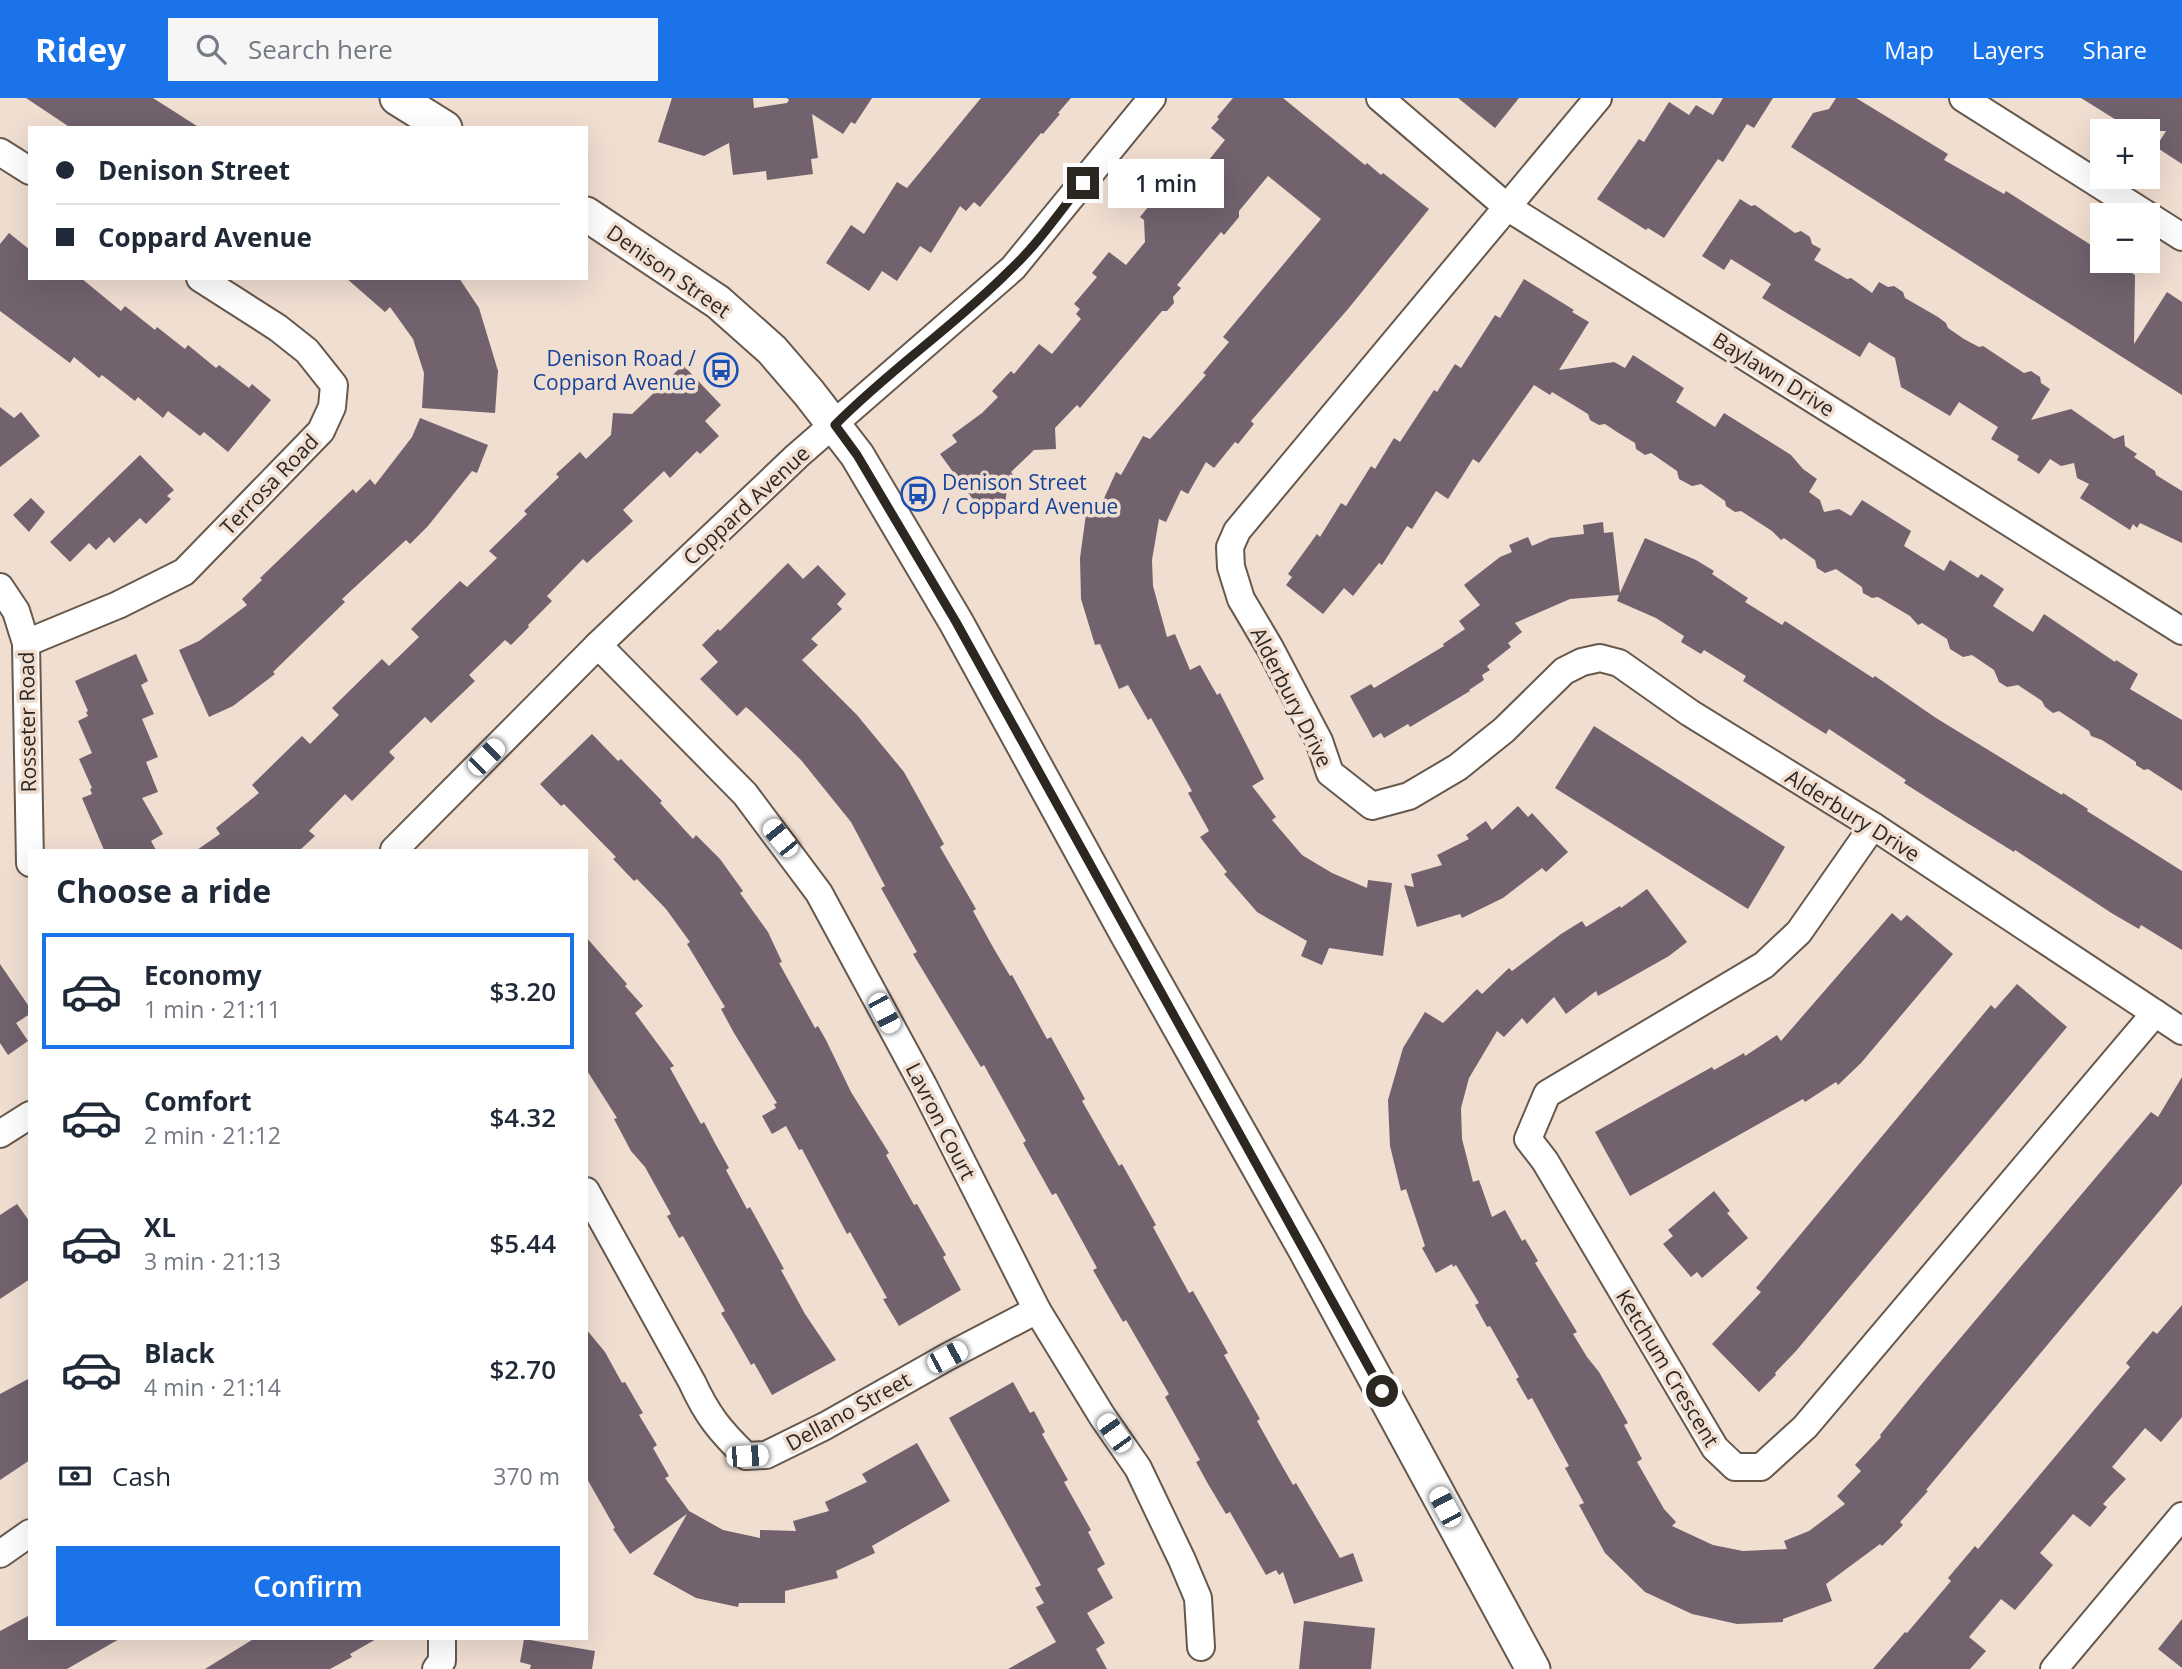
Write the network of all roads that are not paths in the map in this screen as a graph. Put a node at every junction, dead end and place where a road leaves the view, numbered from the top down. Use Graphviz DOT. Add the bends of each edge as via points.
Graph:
graph roads {
  1 [pos="397,98"];
  2 [pos="1152,98"];
  3 [pos="1380,98"];
  4 [pos="1598,98"];
  5 [pos="1963,98"];
  6 [pos="441,126"];
  7 [pos="0,152"];
  8 [pos="28,170"];
  9 [pos="1507,207"];
  10 [pos="588,215"];
  11 [pos="2182,237"];
  12 [pos="203,280"];
  13 [pos="835,425"];
  14 [pos="0,587"];
  15 [pos="2182,631"];
  16 [pos="26,643"];
  17 [pos="598,645"];
  18 [pos="1873,826"];
  19 [pos="30,849"];
  20 [pos="395,849"];
  21 [pos="2155,1013"];
  22 [pos="2182,1031"];
  23 [pos="28,1116"];
  24 [pos="0,1134"];
  25 [pos="588,1195"];
  26 [pos="1037,1310"];
  27 [pos="2182,1516"];
  28 [pos="28,1534"];
  29 [pos="0,1554"];
  30 [pos="442,1640"];
  31 [pos="1201,1647"];
  32 [pos="436,1669"];
  33 [pos="1533,1669"];
  34 [pos="2054,1669"];
  1 -- 6 [label="street"];
  2 -- 13 [label="street, Coppard Avenue" via="1013,268"];
  3 -- 9 [label="street, Baylawn Drive"];
  4 -- 9 [label="street"];
  5 -- 11 [label="street"];
  7 -- 8 [label="street"];
  9 -- 15 [label="street, Baylawn Drive"];
  9 -- 18 [label="street, Alderbury Drive" via="1237,531 1230,547 1241,599 1319,741 1330,773 1372,806 1409,796 1458,767 1504,730 1564,671 1600,658 1619,663 1690,713"];
  10 -- 13 [label="street, Denison Street" via="718,302 772,350"];
  12 -- 16 [label="street, Terrosa Road" via="307,351 334,385 332,407 321,432 184,572"];
  13 -- 17 [label="street, Coppard Avenue"];
  13 -- 33 [label="street, Denison Street" via="956,622"];
  14 -- 16 [label="street, Rosseter Road" via="16,611"];
  16 -- 19 [label="street, Rosseter Road"];
  17 -- 20 [label="street, Coppard Avenue"];
  17 -- 26 [label="street, Lavron Court" via="745,794 819,893"];
  18 -- 21 [label="street, Alderbury Drive"];
  18 -- 21 [label="street, Ketchum Crescent" via="1799,932 1764,965 1547,1094 1528,1139 1715,1448 1735,1468 1761,1468 1805,1427"];
  21 -- 22 [label="street, Alderbury Drive"];
  23 -- 24 [label="street"];
  25 -- 26 [label="street, Dellano Street" via="706,1412 747,1456 766,1455 825,1426"];
  26 -- 31 [label="street, Lavron Court" via="1138,1468 1198,1598"];
  27 -- 34 [label="street"];
  28 -- 29 [label="street"];
  30 -- 32 [label="street" via="442,1661"];
}
